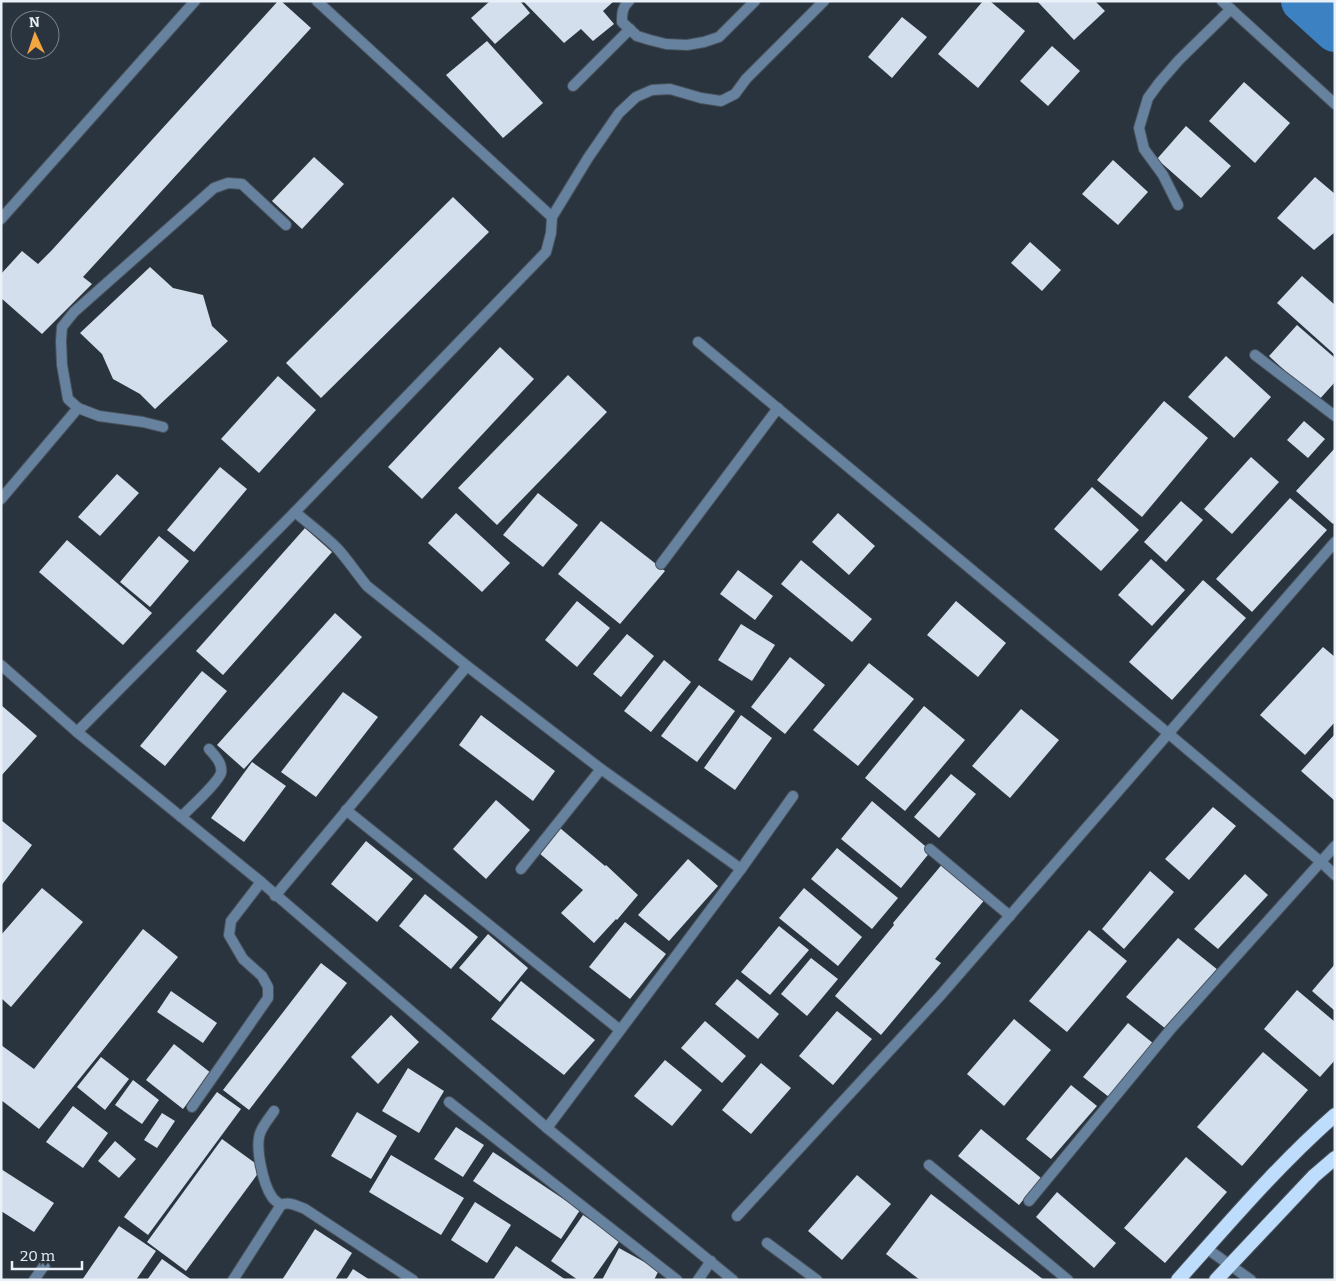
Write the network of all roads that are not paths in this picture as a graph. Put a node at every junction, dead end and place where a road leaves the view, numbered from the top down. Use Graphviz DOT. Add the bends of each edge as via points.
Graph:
graph roads {
  1 [pos="195,1"];
  2 [pos="317,1"];
  3 [pos="629,1"];
  4 [pos="755,1"];
  5 [pos="824,1"];
  6 [pos="1222,1"];
  7 [pos="1230,9"];
  8 [pos="630,28"];
  9 [pos="573,86"];
  10 [pos="1335,104"];
  11 [pos="1178,205"];
  12 [pos="552,217"];
  13 [pos="1,219"];
  14 [pos="286,225"];
  15 [pos="698,342"];
  16 [pos="1255,355"];
  17 [pos="78,408"];
  18 [pos="778,408"];
  19 [pos="1335,416"];
  20 [pos="163,427"];
  21 [pos="1,499"];
  22 [pos="295,512"];
  23 [pos="1335,542"];
  24 [pos="661,564"];
  25 [pos="1,665"];
  26 [pos="468,666"];
  27 [pos="77,732"];
  28 [pos="1169,734"];
  29 [pos="209,749"];
  30 [pos="601,769"];
  31 [pos="793,796"];
  32 [pos="346,810"];
  33 [pos="181,817"];
  34 [pos="1335,846"];
  35 [pos="930,849"];
  36 [pos="1320,862"];
  37 [pos="521,869"];
  38 [pos="740,869"];
  39 [pos="1335,875"];
  40 [pos="261,882"];
  41 [pos="275,896"];
  42 [pos="1010,916"];
  43 [pos="620,1030"];
  44 [pos="449,1102"];
  45 [pos="192,1107"];
  46 [pos="274,1111"];
  47 [pos="1335,1115"];
  48 [pos="547,1128"];
  49 [pos="1335,1158"];
  50 [pos="929,1165"];
  51 [pos="1029,1201"];
  52 [pos="280,1205"];
  53 [pos="737,1216"];
  54 [pos="767,1243"];
  55 [pos="1206,1248"];
  56 [pos="711,1261"];
  57 [pos="46,1263"];
  58 [pos="1230,1264"];
  59 [pos="409,1279"];
  60 [pos="34,1280"];
  61 [pos="234,1280"];
  62 [pos="676,1280"];
  63 [pos="698,1280"];
  64 [pos="733,1280"];
  65 [pos="818,1280"];
  66 [pos="1068,1280"];
  67 [pos="1178,1280"];
  68 [pos="1216,1280"];
  69 [pos="1251,1280"];
  1 -- 13 [label="street"];
  2 -- 12 [label="street"];
  3 -- 8 [label="street" via="625,4 622,22"];
  4 -- 8 [label="street" via="719,37 704,42 666,44 637,36"];
  5 -- 12 [label="street" via="735,94 721,101 670,89 652,90 636,97 619,112"];
  6 -- 7 [label="street"];
  7 -- 10 [label="street"];
  7 -- 11 [label="street" via="1179,60 1148,98 1139,128 1144,149 1163,175"];
  8 -- 9 [label="street"];
  12 -- 22 [label="street" via="546,252"];
  14 -- 17 [label="street" via="242,184 228,183 214,188 74,312 62,327 62,365 68,398"];
  15 -- 18 [label="street"];
  16 -- 19 [label="street"];
  17 -- 20 [label="street" via="99,416"];
  17 -- 21 [label="street"];
  18 -- 24 [label="street"];
  18 -- 28 [label="street"];
  22 -- 26 [label="street" via="348,560 367,586"];
  22 -- 27 [label="street"];
  23 -- 28 [label="street"];
  25 -- 27 [label="street"];
  26 -- 30 [label="street"];
  26 -- 32 [label="street"];
  27 -- 33 [label="street"];
  28 -- 36 [label="street"];
  28 -- 42 [label="street"];
  29 -- 33 [label="street" via="218,759 221,773 210,789"];
  30 -- 37 [label="street"];
  30 -- 38 [label="street"];
  31 -- 38 [label="street"];
  32 -- 41 [label="street"];
  32 -- 43 [label="street"];
  33 -- 40 [label="street"];
  34 -- 36 [label="street"];
  35 -- 42 [label="street"];
  36 -- 39 [label="street"];
  36 -- 51 [label="street" via="1170,1030"];
  38 -- 43 [label="street"];
  40 -- 41 [label="street"];
  40 -- 45 [label="street" via="231,921 229,935 243,959 262,976 268,987 268,998"];
  41 -- 48 [label="street"];
  42 -- 53 [label="street"];
  43 -- 48 [label="street"];
  44 -- 62 [label="street"];
  46 -- 52 [label="street" via="260,1131 259,1157 266,1184"];
  47 -- 55 [label="highway" via="1254,1194"];
  48 -- 56 [label="street"];
  49 -- 58 [label="highway"];
  50 -- 66 [label="street"];
  52 -- 59 [label="street" via="285,1203 305,1209"];
  52 -- 61 [label="street"];
  54 -- 65 [label="street"];
  55 -- 58 [label="street"];
  55 -- 67 [label="highway"];
  56 -- 63 [label="street"];
  56 -- 64 [label="street"];
  57 -- 60 [label="street"];
  58 -- 68 [label="highway"];
  58 -- 69 [label="street"];
}
